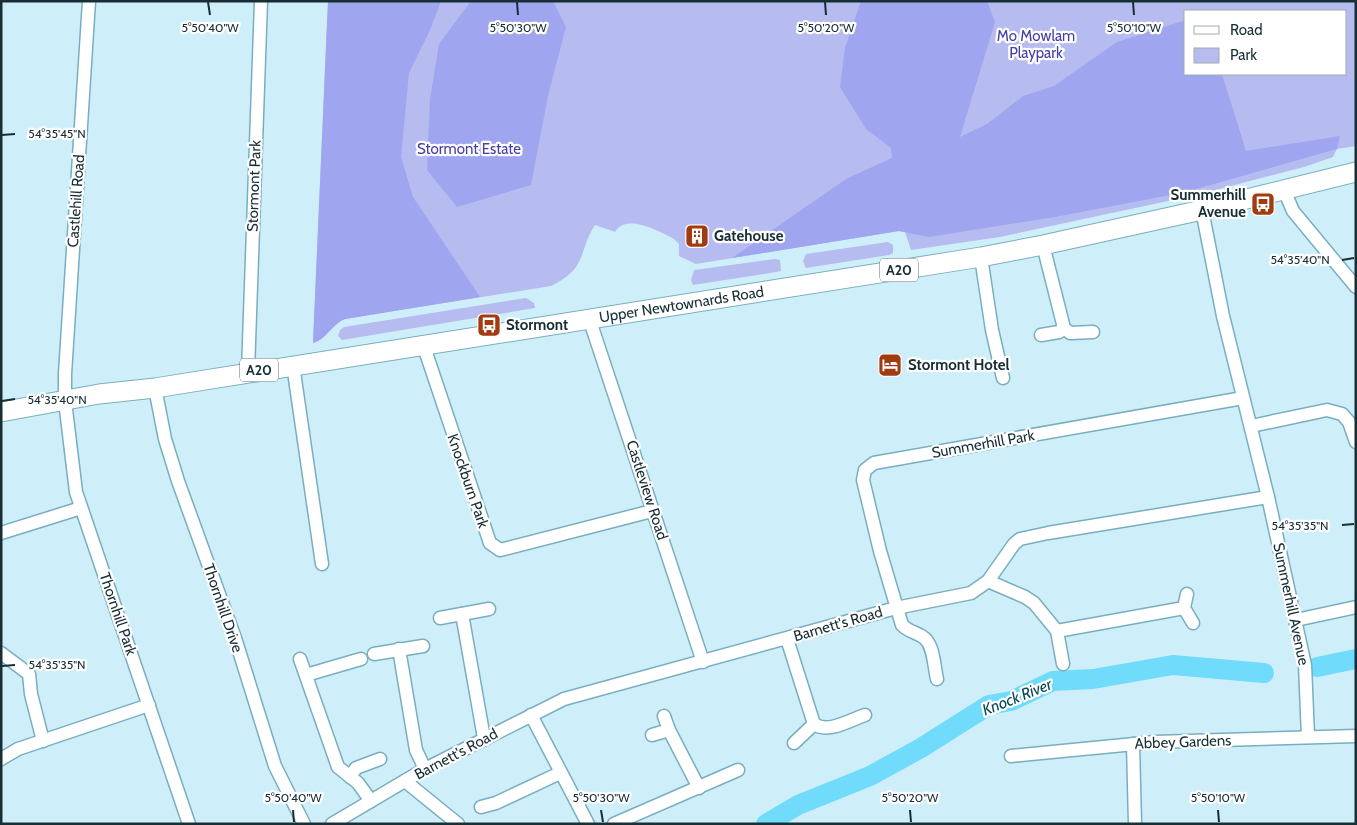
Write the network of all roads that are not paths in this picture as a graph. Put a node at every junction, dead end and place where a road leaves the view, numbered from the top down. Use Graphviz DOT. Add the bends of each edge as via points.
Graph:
graph roads {
  1 [pos="89,1"];
  2 [pos="261,1"];
  3 [pos="1356,172"];
  4 [pos="1284,190"];
  5 [pos="1202,210"];
  6 [pos="1043,246"];
  7 [pos="981,257"];
  8 [pos="1356,287"];
  9 [pos="588,318"];
  10 [pos="1064,328"];
  11 [pos="1093,332"];
  12 [pos="1041,335"];
  13 [pos="423,344"];
  14 [pos="293,365"];
  15 [pos="248,371"];
  16 [pos="1003,378"];
  17 [pos="155,388"];
  18 [pos="1244,398"];
  19 [pos="66,401"];
  20 [pos="1,412"];
  21 [pos="1251,426"];
  22 [pos="1356,442"];
  23 [pos="1268,497"];
  24 [pos="81,508"];
  25 [pos="652,512"];
  26 [pos="1,533"];
  27 [pos="322,564"];
  28 [pos="988,582"];
  29 [pos="1187,594"];
  30 [pos="1356,607"];
  31 [pos="489,608"];
  32 [pos="896,608"];
  33 [pos="1184,608"];
  34 [pos="462,614"];
  35 [pos="440,618"];
  36 [pos="1296,620"];
  37 [pos="1192,623"];
  38 [pos="1057,631"];
  39 [pos="787,639"];
  40 [pos="423,646"];
  41 [pos="399,650"];
  42 [pos="1,653"];
  43 [pos="374,654"];
  44 [pos="300,659"];
  45 [pos="361,659"];
  46 [pos="703,662"];
  47 [pos="1063,664"];
  48 [pos="306,675"];
  49 [pos="937,679"];
  50 [pos="149,705"];
  51 [pos="531,715"];
  52 [pos="865,715"];
  53 [pos="664,716"];
  54 [pos="814,724"];
  55 [pos="668,730"];
  56 [pos="652,735"];
  57 [pos="1356,736"];
  58 [pos="1308,737"];
  59 [pos="484,738"];
  60 [pos="43,741"];
  61 [pos="794,743"];
  62 [pos="1133,744"];
  63 [pos="1011,756"];
  64 [pos="1,759"];
  65 [pos="380,759"];
  66 [pos="425,769"];
  67 [pos="738,770"];
  68 [pos="560,773"];
  69 [pos="350,777"];
  70 [pos="405,781"];
  71 [pos="699,788"];
  72 [pos="371,801"];
  73 [pos="496,803"];
  74 [pos="481,807"];
  75 [pos="502,816"];
  76 [pos="189,824"];
  77 [pos="304,824"];
  78 [pos="332,824"];
  79 [pos="458,824"];
  80 [pos="588,824"];
  81 [pos="614,824"];
  82 [pos="1135,824"];
  1 -- 19 [label="street, Castlehill Road" via="68,321"];
  2 -- 15 [label="street, Stormont Park"];
  3 -- 4 [label="highway, Upper Newtownards Road / A20"];
  4 -- 5 [label="highway, Upper Newtownards Road / A20"];
  4 -- 8 [label="street" via="1293,211"];
  5 -- 6 [label="highway, Upper Newtownards Road / A20"];
  5 -- 18 [label="street, Summerhill Avenue" via="1223,316"];
  6 -- 7 [label="highway, Upper Newtownards Road / A20"];
  6 -- 10 [label="street"];
  7 -- 9 [label="highway, Upper Newtownards Road / A20"];
  7 -- 16 [label="street" via="990,321"];
  9 -- 13 [label="highway, Upper Newtownards Road / A20"];
  9 -- 25 [label="street, Castleview Road" via="614,388"];
  10 -- 11 [label="street" via="1070,333"];
  10 -- 12 [label="street"];
  13 -- 14 [label="highway, Upper Newtownards Road / A20"];
  13 -- 25 [label="street, Knockburn Park" via="490,543 500,550"];
  14 -- 15 [label="highway, Upper Newtownards Road / A20"];
  14 -- 27 [label="street"];
  15 -- 17 [label="highway, Upper Newtownards Road / A20"];
  17 -- 19 [label="highway, Upper Newtownards Road / A20"];
  17 -- 77 [label="street, Thornhill Drive" via="165,439 178,481 235,638 275,766"];
  18 -- 21 [label="street, Summerhill Avenue"];
  18 -- 32 [label="street, Summerhill Park" via="874,463 865,470 863,480"];
  19 -- 20 [label="highway, Upper Newtownards Road / A20"];
  19 -- 24 [label="street, Thornhill Park" via="76,492"];
  21 -- 22 [label="street" via="1327,410 1342,414"];
  21 -- 23 [label="street, Summerhill Avenue"];
  23 -- 28 [label="street, Barnett's Road" via="1028,537 1014,544"];
  23 -- 36 [label="street, Summerhill Avenue"];
  24 -- 26 [label="street"];
  24 -- 50 [label="street, Thornhill Park"];
  25 -- 46 [label="street, Castleview Road"];
  28 -- 32 [label="street, Barnett's Road" via="971,593"];
  28 -- 38 [label="street" via="1034,603"];
  29 -- 33 [label="street"];
  30 -- 36 [label="street"];
  31 -- 34 [label="street"];
  32 -- 39 [label="street, Barnett's Road"];
  32 -- 49 [label="street, Summerhill Park" via="908,632 923,637 930,645"];
  33 -- 37 [label="street"];
  33 -- 38 [label="street"];
  34 -- 35 [label="street"];
  34 -- 59 [label="street"];
  36 -- 58 [label="street, Summerhill Avenue" via="1305,666"];
  38 -- 47 [label="street"];
  39 -- 46 [label="street, Barnett's Road"];
  39 -- 54 [label="street"];
  40 -- 41 [label="street"];
  41 -- 43 [label="street"];
  41 -- 66 [label="street" via="416,750"];
  42 -- 60 [label="street" via="29,674 30,694"];
  44 -- 48 [label="street"];
  45 -- 48 [label="street"];
  46 -- 51 [label="street, Barnett's Road" via="564,699"];
  48 -- 69 [label="street" via="338,767"];
  50 -- 60 [label="street"];
  50 -- 76 [label="street, Thornhill Park"];
  51 -- 59 [label="street, Barnett's Road"];
  51 -- 68 [label="street"];
  52 -- 54 [label="street" via="829,728 819,728"];
  53 -- 55 [label="street"];
  54 -- 61 [label="street"];
  55 -- 56 [label="street"];
  55 -- 71 [label="street"];
  57 -- 58 [label="street, Abbey Gardens"];
  58 -- 62 [label="street, Abbey Gardens"];
  59 -- 66 [label="street, Barnett's Road"];
  60 -- 64 [label="street"];
  62 -- 63 [label="street, Abbey Gardens"];
  62 -- 82 [label="street"];
  65 -- 69 [label="street" via="356,768"];
  66 -- 70 [label="street, Barnett's Road"];
  67 -- 71 [label="street"];
  68 -- 73 [label="street"];
  68 -- 80 [label="street"];
  69 -- 72 [label="street"];
  70 -- 72 [label="street, Barnett's Road"];
  70 -- 79 [label="street, Barnett's Road"];
  71 -- 81 [label="street"];
  72 -- 78 [label="street, Barnett's Road"];
  73 -- 74 [label="street"];
  73 -- 75 [label="street"];
}
